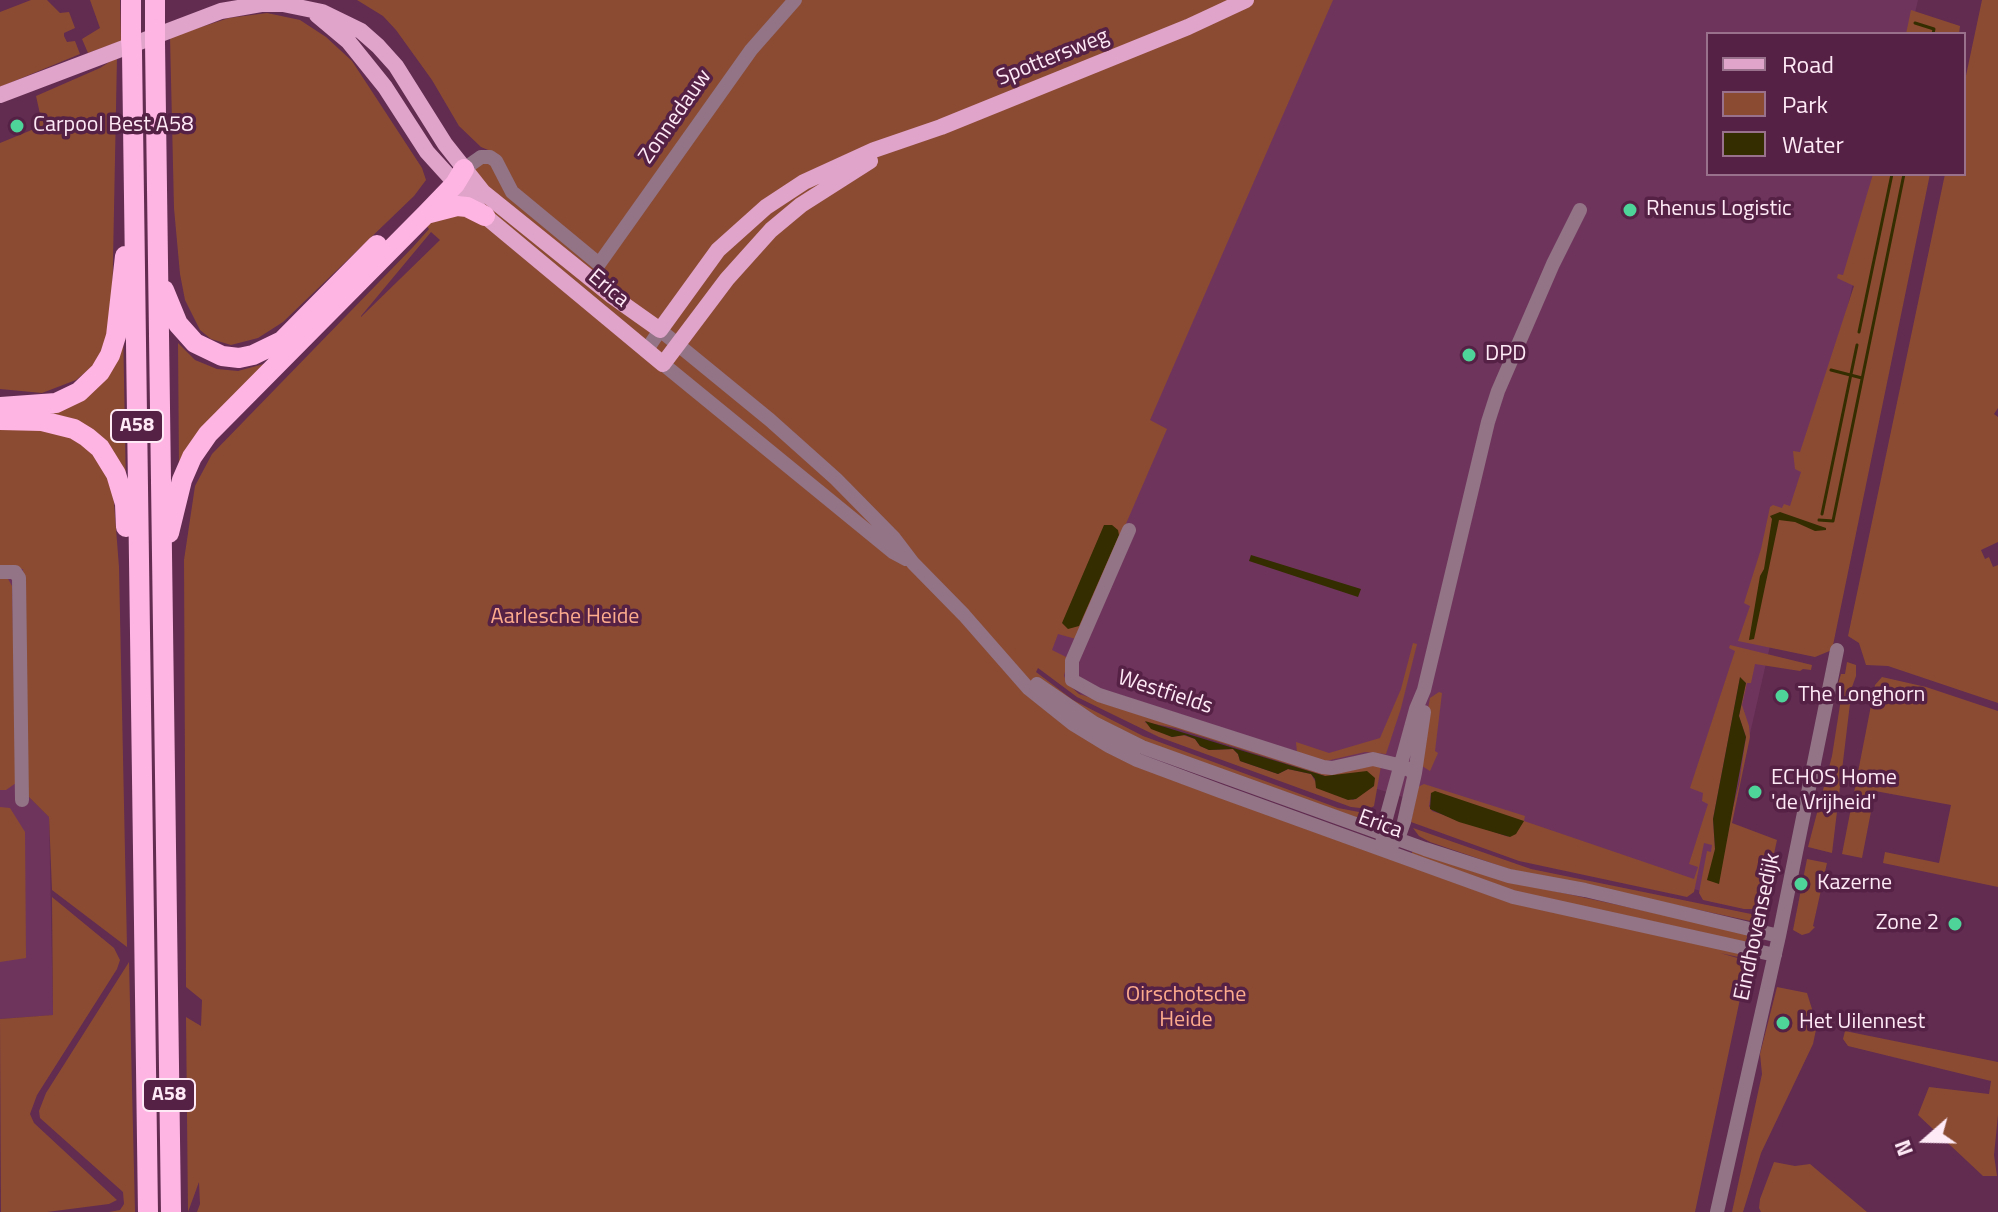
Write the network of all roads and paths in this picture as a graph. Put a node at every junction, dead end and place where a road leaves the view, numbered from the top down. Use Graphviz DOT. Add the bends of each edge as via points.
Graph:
graph roads {
  1 [pos="131,0"];
  2 [pos="155,0"];
  3 [pos="795,0"];
  4 [pos="1246,0"];
  5 [pos="1227,5"];
  6 [pos="27,87"];
  7 [pos="0,95"];
  8 [pos="0,102"];
  9 [pos="899,143"];
  10 [pos="455,177"];
  11 [pos="134,201"];
  12 [pos="1580,210"];
  13 [pos="426,214"];
  14 [pos="485,216"];
  15 [pos="599,264"];
  16 [pos="159,279"];
  17 [pos="660,330"];
  18 [pos="676,345"];
  19 [pos="646,351"];
  20 [pos="663,364"];
  21 [pos="0,407"];
  22 [pos="0,420"];
  23 [pos="1129,530"];
  24 [pos="913,563"];
  25 [pos="162,565"];
  26 [pos="0,572"];
  27 [pos="1837,650"];
  28 [pos="140,652"];
  29 [pos="1005,659"];
  30 [pos="1408,770"];
  31 [pos="22,800"];
  32 [pos="1382,833"];
  33 [pos="1398,839"];
  34 [pos="1385,851"];
  35 [pos="1779,936"];
  36 [pos="1775,955"];
  37 [pos="148,1212"];
  38 [pos="171,1212"];
  39 [pos="1717,1212"];
  1 -- 11 [label="highway, A58"];
  2 -- 16 [label="highway, A58"];
  3 -- 15 [label="street, Zonnedauw" via="751,50"];
  4 -- 5 [label="main road, Spottersweg"];
  5 -- 9 [label="main road, Spottersweg" via="1174,33"];
  6 -- 7 [label="main road, Erica"];
  6 -- 8 [label="main road, Erica"];
  6 -- 10 [label="main road, Erica" via="221,11 283,4 322,12 378,46 396,66 445,144"];
  9 -- 17 [label="main road, Spottersweg" via="828,169 766,207 718,250"];
  9 -- 18 [label="main road, Spottersweg" via="840,178 771,230"];
  10 -- 13 [label="highway, A58"];
  10 -- 14 [label="main road, Erica"];
  10 -- 15 [label="street, Erica" via="485,156 496,161 512,192"];
  10 -- 16 [label="highway, A58" via="347,273 282,341 264,352 231,357 195,343 178,324"];
  10 -- 17 [label="main road, Erica" via="483,192"];
  11 -- 21 [label="highway, A58" via="118,325 105,364 87,386 65,399"];
  11 -- 28 [label="highway, A58"];
  12 -- 30 [label="street" via="1487,425 1416,709"];
  13 -- 14 [label="highway" via="457,206"];
  13 -- 25 [label="highway, A58" via="208,434 182,480"];
  14 -- 19 [label="main road, Erica"];
  16 -- 25 [label="highway, A58"];
  17 -- 18 [label="street, Erica"];
  17 -- 19 [label="street, Spottersweg"];
  18 -- 20 [label="main road, Spottersweg"];
  18 -- 24 [label="street, Erica" via="836,479"];
  19 -- 20 [label="main road, Erica"];
  20 -- 24 [label="street, Erica"];
  22 -- 28 [label="highway, A58" via="42,421 74,429 100,448 110,463 125,504"];
  23 -- 30 [label="street, Westfields" via="1072,661 1072,680 1099,695 1323,767 1373,759"];
  24 -- 29 [label="street, Erica"];
  25 -- 38 [label="highway, A58"];
  26 -- 31 [label="street" via="15,572 19,578"];
  27 -- 35 [label="street, Eindhovensedijk"];
  28 -- 37 [label="highway, A58"];
  29 -- 32 [label="street, Erica" via="1113,734"];
  29 -- 34 [label="street, Erica" via="1049,706 1137,760"];
  30 -- 32 [label="street"];
  30 -- 33 [label="street"];
  32 -- 33 [label="street, Erica"];
  32 -- 34 [label="street"];
  33 -- 34 [label="street"];
  33 -- 35 [label="street, Erica" via="1509,876"];
  34 -- 36 [label="street, Erica" via="1513,897"];
  35 -- 36 [label="street, Eindhovensedijk"];
  36 -- 39 [label="street, Eindhovensedijk"];
}
